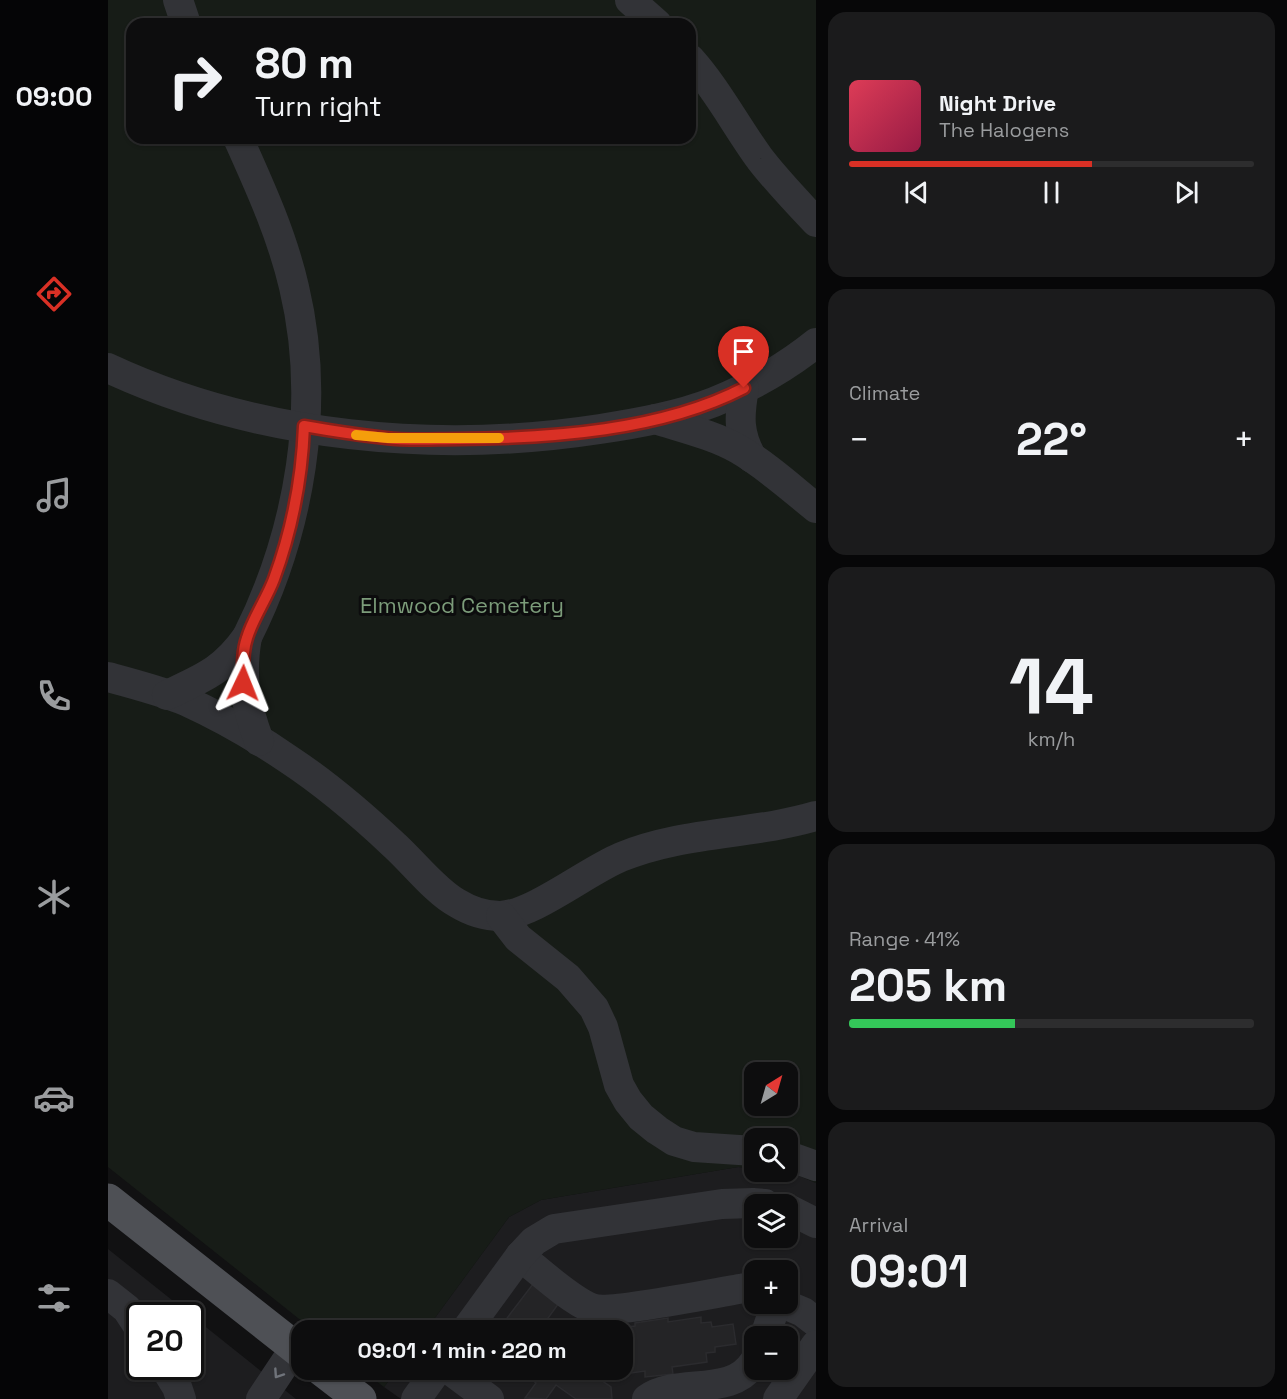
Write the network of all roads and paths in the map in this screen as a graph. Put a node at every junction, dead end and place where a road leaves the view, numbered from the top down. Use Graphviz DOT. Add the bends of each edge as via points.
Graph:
graph roads {
  1 [pos="178,0"];
  2 [pos="630,0"];
  3 [pos="184,18"];
  4 [pos="650,18"];
  5 [pos="696,67"];
  6 [pos="241,144"];
  7 [pos="816,222"];
  8 [pos="816,343"];
  9 [pos="108,368"];
  10 [pos="744,388"];
  11 [pos="655,419"];
  12 [pos="304,426"];
  13 [pos="752,458"];
  14 [pos="816,508"];
  15 [pos="247,637"];
  16 [pos="108,676"];
  17 [pos="167,695"];
  18 [pos="259,741"];
  19 [pos="816,816"];
  20 [pos="501,916"];
  21 [pos="744,1150"];
  22 [pos="798,1160"];
  23 [pos="816,1166"];
  24 [pos="108,1200"];
  25 [pos="744,1203"];
  26 [pos="798,1214"];
  27 [pos="816,1223"];
  28 [pos="520,1256"];
  29 [pos="744,1288"];
  30 [pos="108,1294"];
  31 [pos="126,1308"];
  32 [pos="798,1310"];
  33 [pos="473,1320"];
  34 [pos="816,1322"];
  35 [pos="291,1345"];
  36 [pos="816,1345"];
  37 [pos="291,1360"];
  38 [pos="744,1374"];
  39 [pos="173,1380"];
  40 [pos="332,1380"];
  41 [pos="430,1380"];
  42 [pos="463,1380"];
  43 [pos="348,1396"];
  44 [pos="181,1399"];
  45 [pos="261,1399"];
  46 [pos="416,1399"];
  47 [pos="489,1399"];
  48 [pos="647,1399"];
  49 [pos="778,1399"];
  1 -- 3 [label="lane"];
  2 -- 4 [label="lane"];
  5 -- 7 [label="lane" via="766,166"];
  6 -- 12 [label="lane" via="272,216 294,287 304,350"];
  8 -- 10 [label="lane" via="782,369"];
  9 -- 12 [label="lane" via="203,405"];
  10 -- 11 [label="lane" via="712,403"];
  10 -- 13 [label="lane" via="740,427"];
  11 -- 12 [label="lane" via="554,435 491,439 388,438"];
  11 -- 13 [label="lane" via="716,439"];
  12 -- 15 [label="lane" via="292,516 273,581"];
  13 -- 14 [label="lane"];
  15 -- 17 [label="lane" via="218,669"];
  15 -- 18 [label="lane" via="243,683"];
  16 -- 17 [label="lane"];
  17 -- 18 [label="lane" via="218,717"];
  18 -- 20 [label="lane" via="351,807 455,902 478,913"];
  19 -- 20 [label="lane" via="639,850 600,866 519,913"];
  20 -- 21 [label="lane" via="518,938 568,978 594,1008 619,1085 641,1117 674,1141 694,1147"];
  22 -- 23 [label="lane"];
  24 -- 35 [label="main road"];
  25 -- 28 [label="lane" via="565,1226 534,1241"];
  26 -- 27 [label="lane"];
  28 -- 29 [label="lane" via="592,1308"];
  28 -- 33 [label="lane"];
  30 -- 31 [label="lane"];
  32 -- 34 [label="lane"];
  36 -- 49 [label="lane"];
  37 -- 45 [label="lane, one-way"];
  38 -- 48 [label="lane" via="726,1382 668,1390"];
  39 -- 44 [label="lane"];
  40 -- 43 [label="main road"];
  41 -- 46 [label="lane"];
  42 -- 47 [label="lane"];
}
